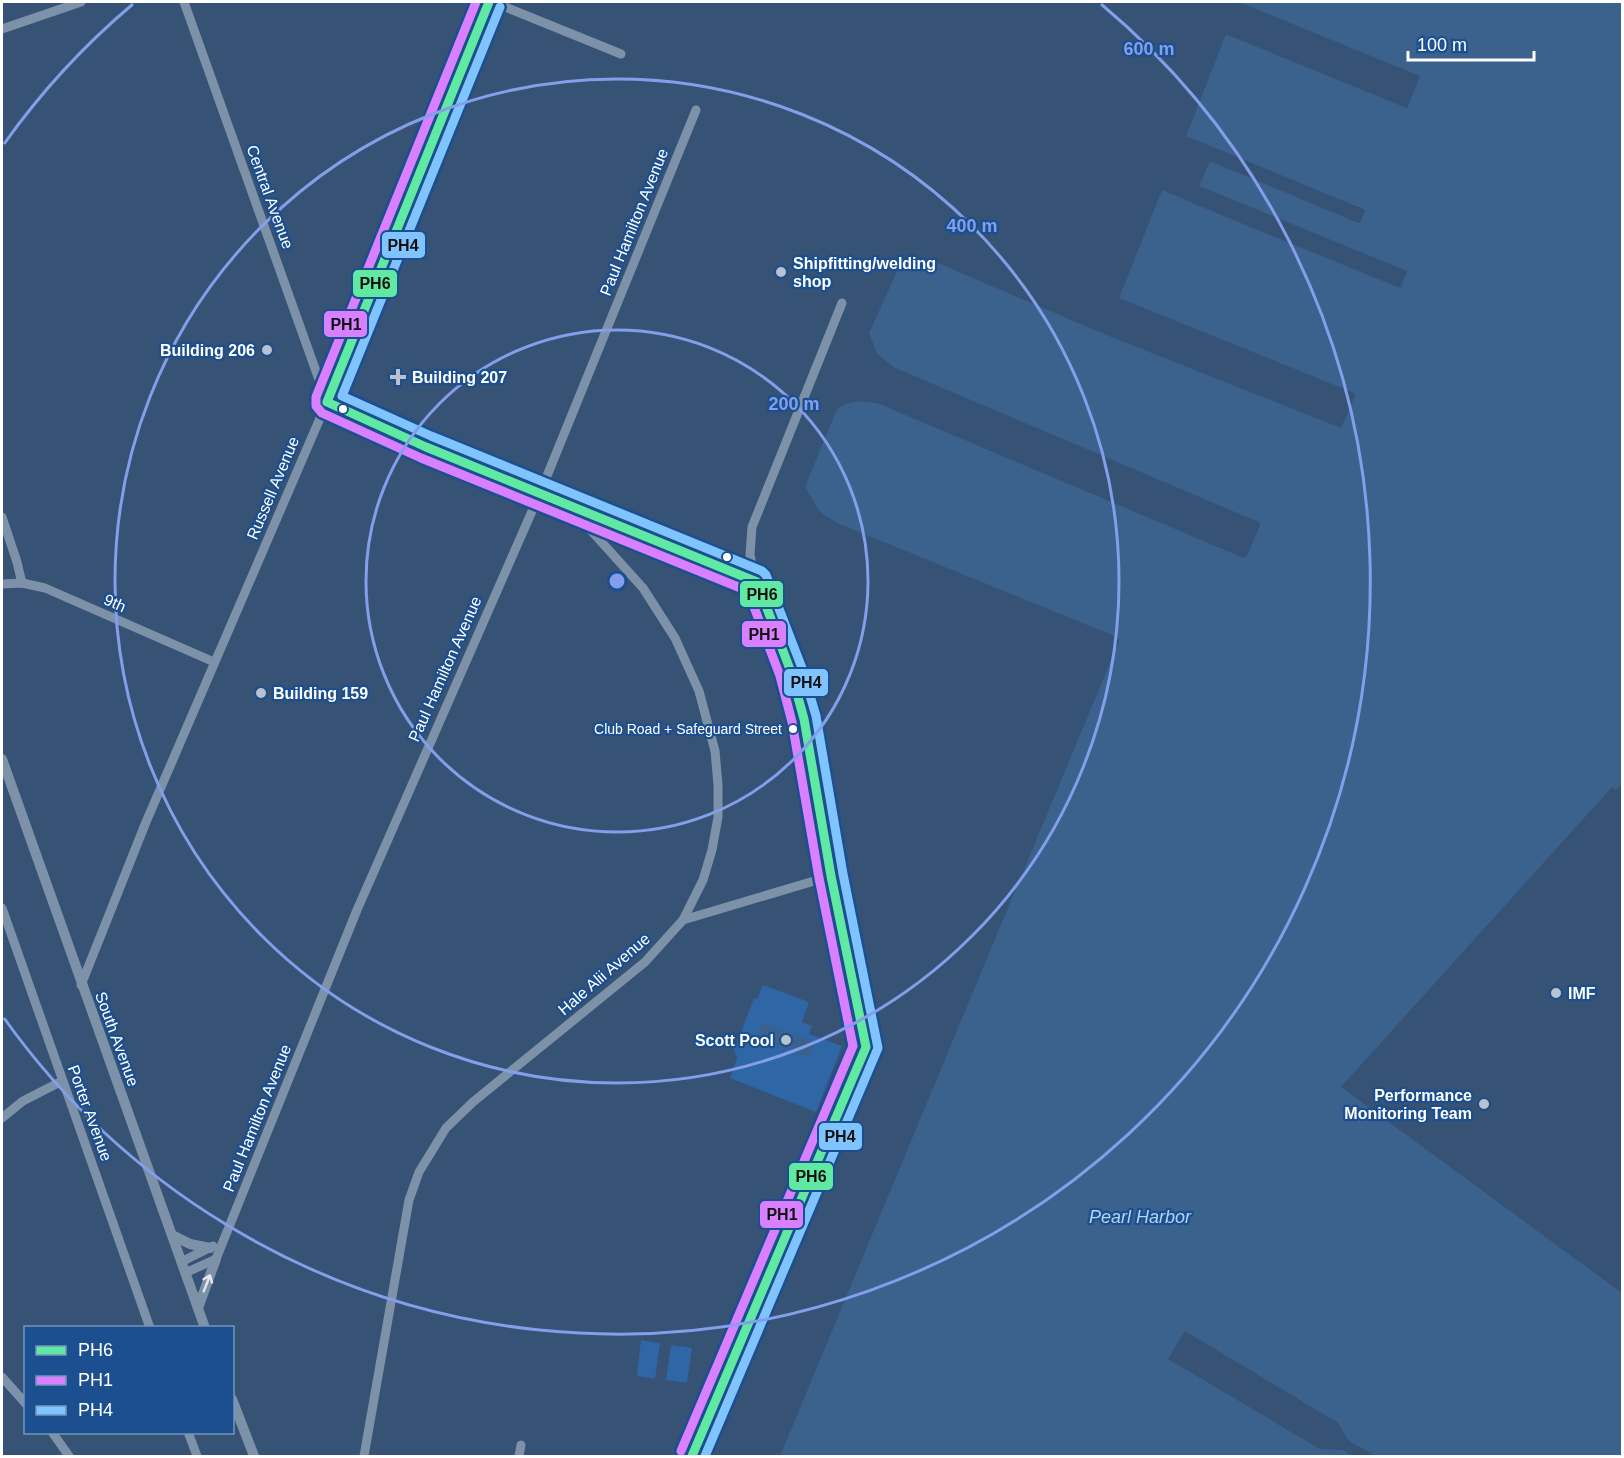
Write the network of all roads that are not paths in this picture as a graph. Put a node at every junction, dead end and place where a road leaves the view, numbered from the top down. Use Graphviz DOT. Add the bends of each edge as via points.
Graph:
graph roads {
  1 [pos="81,2"];
  2 [pos="184,2"];
  3 [pos="489,2"];
  4 [pos="493,2"];
  5 [pos="2,29"];
  6 [pos="621,54"];
  7 [pos="696,110"];
  8 [pos="842,303"];
  9 [pos="327,402"];
  10 [pos="540,493"];
  11 [pos="568,505"];
  12 [pos="2,517"];
  13 [pos="757,582"];
  14 [pos="22,583"];
  15 [pos="2,584"];
  16 [pos="214,662"];
  17 [pos="2,759"];
  18 [pos="831,876"];
  19 [pos="2,908"];
  20 [pos="683,920"];
  21 [pos="81,985"];
  22 [pos="62,1081"];
  23 [pos="2,1118"];
  24 [pos="172,1235"];
  25 [pos="223,1241"];
  26 [pos="210,1248"];
  27 [pos="216,1258"];
  28 [pos="182,1262"];
  29 [pos="185,1274"];
  30 [pos="198,1308"];
  31 [pos="149,1326"];
  32 [pos="204,1326"];
  33 [pos="3,1382"];
  34 [pos="24,1402"];
  35 [pos="234,1404"];
  36 [pos="53,1434"];
  37 [pos="189,1434"];
  38 [pos="521,1445"];
  39 [pos="69,1456"];
  40 [pos="197,1456"];
  41 [pos="254,1456"];
  42 [pos="364,1456"];
  43 [pos="519,1456"];
  44 [pos="693,1456"];
  1 -- 5 [label="street"];
  2 -- 9 [label="street, Central Avenue"];
  3 -- 9 [label="street, Russell Avenue"];
  4 -- 6 [label="street"];
  7 -- 10 [label="street, Paul Hamilton Avenue"];
  8 -- 13 [label="street" via="752,527 750,555"];
  9 -- 10 [label="street"];
  9 -- 16 [label="street, Russell Avenue"];
  10 -- 11 [label="street"];
  10 -- 25 [label="street, Paul Hamilton Avenue" via="357,910"];
  11 -- 13 [label="street"];
  11 -- 20 [label="street, Hale Alii Avenue" via="643,588 675,638 699,691 715,751 718,817 703,880"];
  12 -- 14 [label="street"];
  13 -- 18 [label="street" via="804,719"];
  14 -- 15 [label="street, 9th"];
  14 -- 16 [label="street, 9th" via="45,588"];
  16 -- 21 [label="street, Russell Avenue"];
  17 -- 21 [label="street, South Avenue"];
  18 -- 20 [label="street"];
  18 -- 44 [label="street" via="866,1047"];
  19 -- 22 [label="street, Porter Avenue"];
  20 -- 42 [label="street, Hale Alii Avenue" via="645,962 473,1102 446,1128 418,1173"];
  21 -- 24 [label="street, South Avenue"];
  22 -- 23 [label="street" via="23,1101"];
  22 -- 31 [label="street, Porter Avenue"];
  24 -- 26 [label="street"];
  24 -- 28 [label="street, South Avenue"];
  25 -- 26 [label="street"];
  25 -- 27 [label="street, Paul Hamilton Avenue"];
  26 -- 28 [label="street"];
  27 -- 29 [label="street"];
  30 -- 27 [label="street, one-way"];
  28 -- 29 [label="street, South Avenue"];
  29 -- 30 [label="street, South Avenue"];
  30 -- 32 [label="street, South Avenue"];
  33 -- 34 [label="street"];
  35 -- 41 [label="street"];
  36 -- 39 [label="street"];
  37 -- 40 [label="street"];
  38 -- 43 [label="street"];
}
